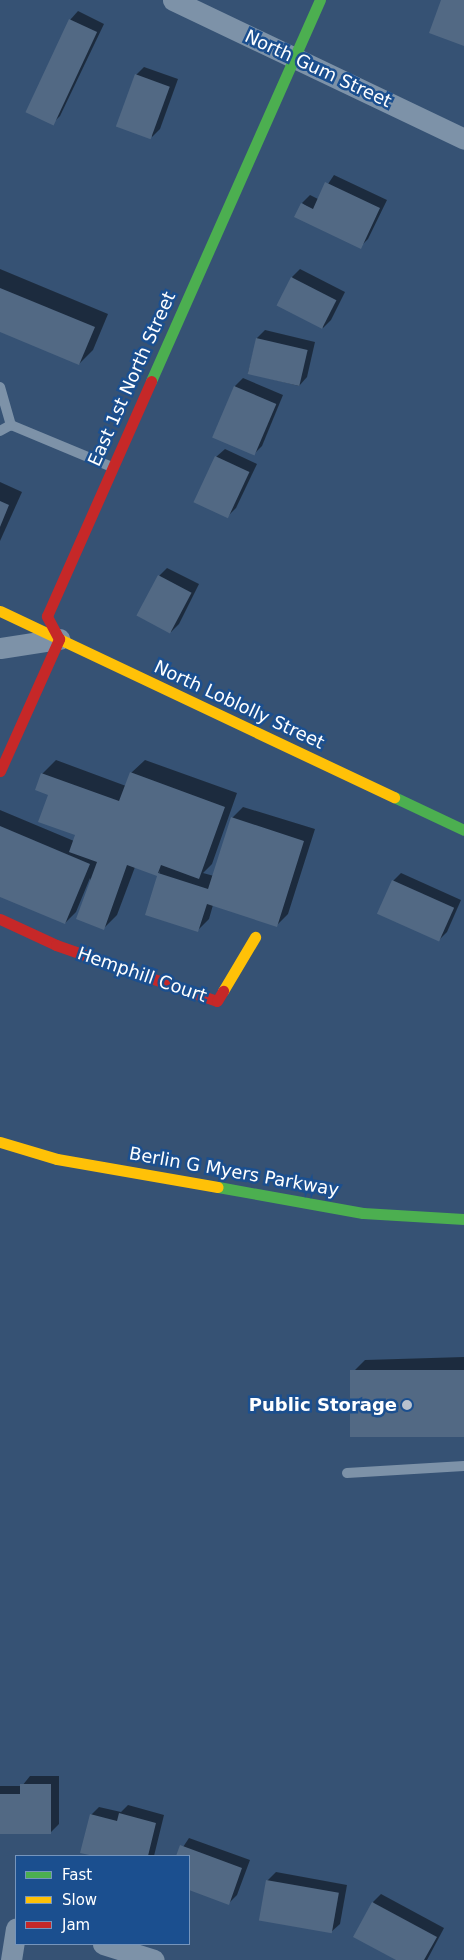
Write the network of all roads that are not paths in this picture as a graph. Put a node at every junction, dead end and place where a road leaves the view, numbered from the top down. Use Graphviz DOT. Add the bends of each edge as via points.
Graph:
graph roads {
  1 [pos="173,0"];
  2 [pos="320,0"];
  3 [pos="294,58"];
  4 [pos="464,139"];
  5 [pos="0,387"];
  6 [pos="11,425"];
  7 [pos="0,430"];
  8 [pos="112,467"];
  9 [pos="0,611"];
  10 [pos="59,638"];
  11 [pos="0,648"];
  12 [pos="0,771"];
  13 [pos="464,830"];
  14 [pos="0,919"];
  15 [pos="255,937"];
  16 [pos="0,1142"];
  17 [pos="464,1219"];
  18 [pos="464,1466"];
  19 [pos="347,1472"];
  20 [pos="0,1920"];
  21 [pos="15,1923"];
  22 [pos="15,1934"];
  23 [pos="106,1945"];
  24 [pos="11,1960"];
  25 [pos="154,1960"];
  1 -- 3 [label="street, North Gum Street"];
  2 -- 3 [label="street, East 1st North Street"];
  3 -- 4 [label="street, North Gum Street"];
  3 -- 8 [label="street, East 1st North Street"];
  5 -- 6 [label="lane"];
  6 -- 7 [label="lane"];
  6 -- 8 [label="lane"];
  8 -- 10 [label="street, East 1st North Street" via="47,616"];
  9 -- 10 [label="street, North Loblolly Street"];
  10 -- 11 [label="street"];
  10 -- 12 [label="street"];
  10 -- 13 [label="street, North Loblolly Street"];
  14 -- 15 [label="street, Hemphill Court" via="56,946 217,1001"];
  16 -- 17 [label="street, Berlin G Myers Parkway" via="57,1159 363,1212"];
  18 -- 19 [label="lane"];
  20 -- 21 [label="street"];
  22 -- 24 [label="street"];
  23 -- 25 [label="street"];
}
